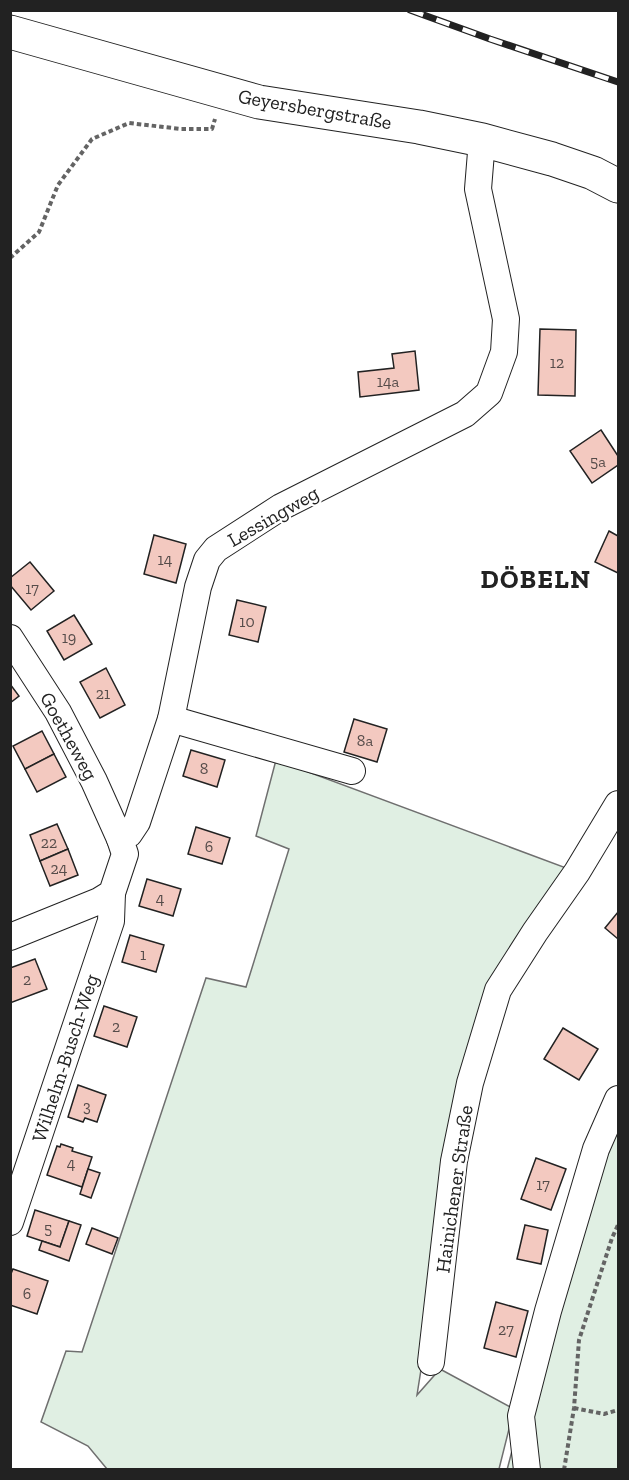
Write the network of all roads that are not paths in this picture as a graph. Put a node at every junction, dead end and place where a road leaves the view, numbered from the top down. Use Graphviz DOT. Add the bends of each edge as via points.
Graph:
graph roads {
  1 [pos="10,32"];
  2 [pos="482,140"];
  3 [pos="618,186"];
  4 [pos="10,638"];
  5 [pos="171,720"];
  6 [pos="352,771"];
  7 [pos="618,804"];
  8 [pos="120,839"];
  9 [pos="112,893"];
  10 [pos="10,937"];
  11 [pos="618,1099"];
  12 [pos="10,1222"];
  13 [pos="431,1362"];
  14 [pos="527,1470"];
  1 -- 2 [label="main road, Geyersbergstraße" via="260,102"];
  2 -- 3 [label="main road, Geyersbergstraße" via="552,159"];
  2 -- 5 [label="street, Lessingweg" via="478,189 506,319 504,352 489,393 465,414 281,507 216,549 207,560 198,587"];
  4 -- 8 [label="street, Goetheweg" via="58,712"];
  5 -- 6 [label="street"];
  5 -- 8 [label="street, Lessingweg" via="137,822"];
  7 -- 13 [label="street, Hainichener Straße" via="498,990 470,1083 454,1161"];
  8 -- 9 [label="street" via="125,854"];
  9 -- 10 [label="street"];
  9 -- 12 [label="street, Wilhelm-Busch-Weg" via="111,921"];
  11 -- 14 [label="street" via="593,1160 521,1416"];
}
